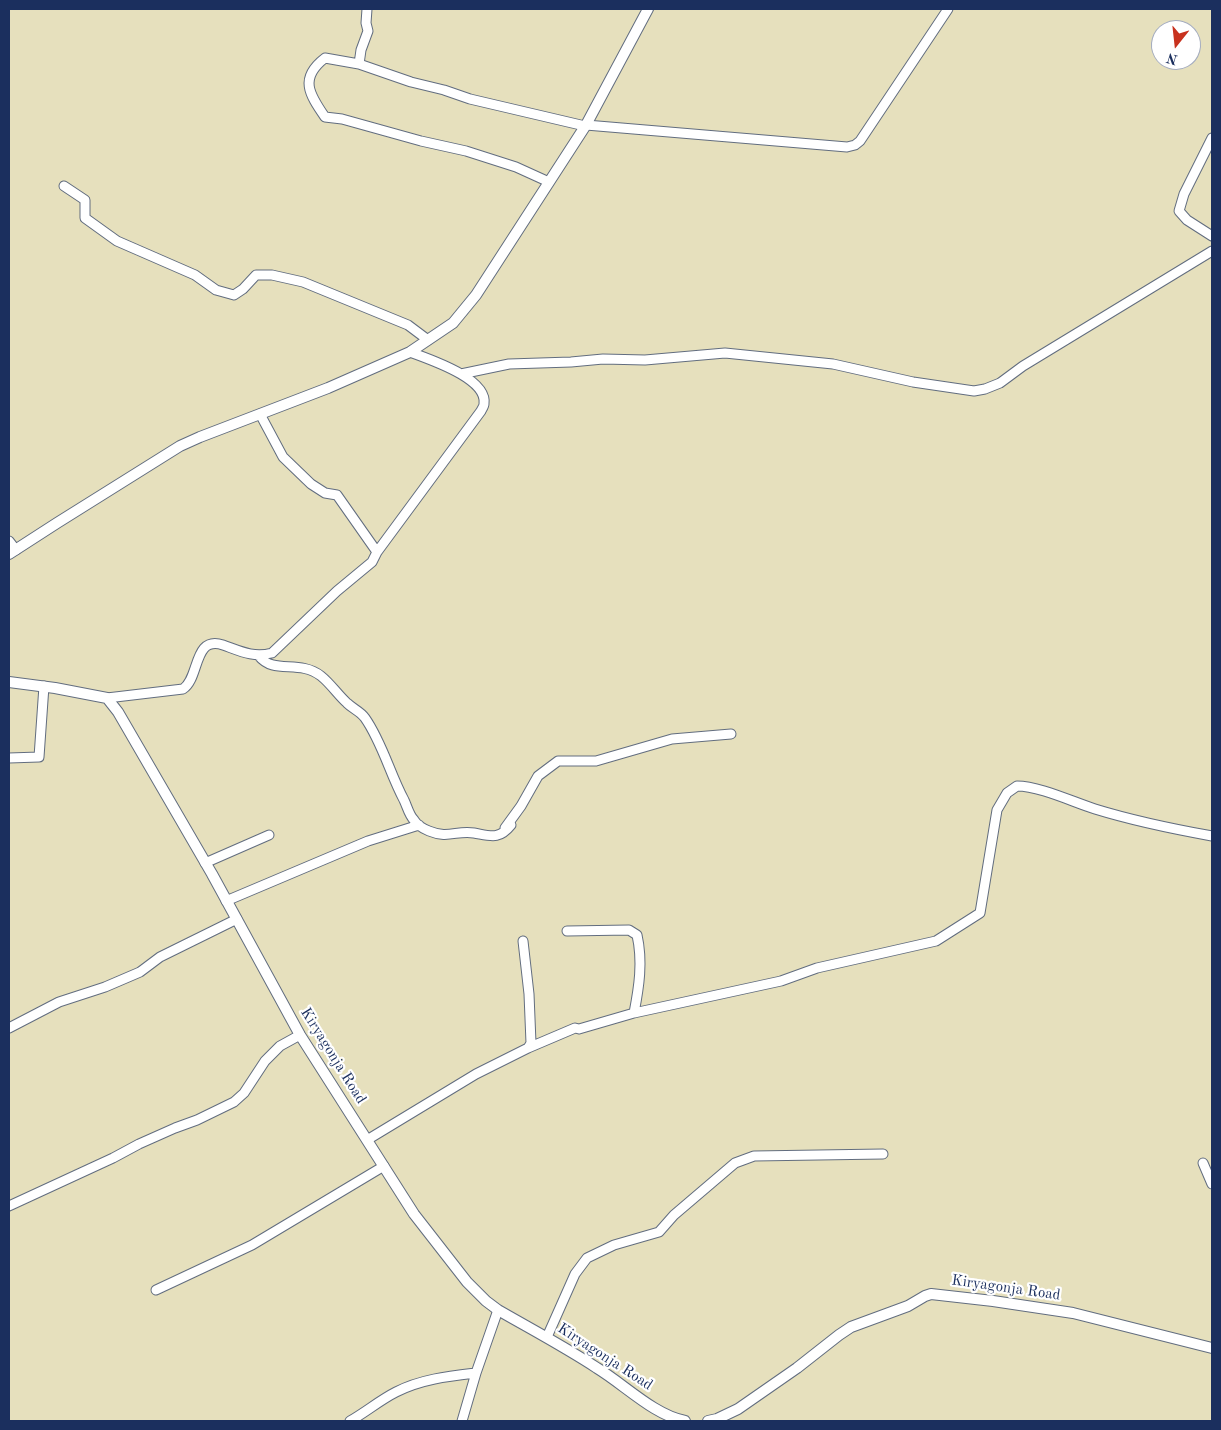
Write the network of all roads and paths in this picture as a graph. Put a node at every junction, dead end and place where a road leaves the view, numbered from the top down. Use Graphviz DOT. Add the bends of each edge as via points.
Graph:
graph roads {
  1 [pos="368,9"];
  2 [pos="648,9"];
  3 [pos="948,9"];
  4 [pos="359,64"];
  5 [pos="586,126"];
  6 [pos="1212,138"];
  7 [pos="549,182"];
  8 [pos="64,186"];
  9 [pos="1212,236"];
  10 [pos="1212,250"];
  11 [pos="428,340"];
  12 [pos="410,352"];
  13 [pos="461,374"];
  14 [pos="260,414"];
  15 [pos="9,541"];
  16 [pos="12,552"];
  17 [pos="377,552"];
  18 [pos="259,656"];
  19 [pos="9,682"];
  20 [pos="44,686"];
  21 [pos="107,698"];
  22 [pos="731,734"];
  23 [pos="9,758"];
  24 [pos="419,825"];
  25 [pos="511,825"];
  26 [pos="270,834"];
  27 [pos="499,836"];
  28 [pos="1212,836"];
  29 [pos="205,863"];
  30 [pos="226,901"];
  31 [pos="237,919"];
  32 [pos="567,932"];
  33 [pos="523,941"];
  34 [pos="634,1014"];
  35 [pos="9,1028"];
  36 [pos="300,1035"];
  37 [pos="528,1048"];
  38 [pos="367,1140"];
  39 [pos="883,1154"];
  40 [pos="1203,1163"];
  41 [pos="384,1166"];
  42 [pos="1212,1184"];
  43 [pos="9,1206"];
  44 [pos="156,1290"];
  45 [pos="498,1310"];
  46 [pos="547,1337"];
  47 [pos="1212,1348"];
  48 [pos="476,1372"];
  49 [pos="666,1418"];
  50 [pos="350,1421"];
  51 [pos="462,1421"];
  52 [pos="685,1421"];
  53 [pos="708,1421"];
  1 -- 4 [label="street" via="368,31"];
  2 -- 5 [label="street"];
  3 -- 5 [label="street" via="855,145 847,147"];
  4 -- 5 [label="street" via="470,99"];
  4 -- 7 [label="street" via="325,58 311,72 309,85 325,117 466,151 516,167"];
  5 -- 7 [label="street"];
  6 -- 9 [label="street" via="1179,211"];
  7 -- 11 [label="street" via="476,295 453,323"];
  8 -- 11 [label="street" via="85,200 86,218 117,241 195,275 216,290 234,295 256,275 303,282 408,325"];
  10 -- 13 [label="street" via="1000,382 974,391 913,382 833,364 725,352 646,360 509,364"];
  11 -- 12 [label="street"];
  12 -- 13 [label="street"];
  12 -- 14 [label="street"];
  13 -- 17 [label="street" via="483,395 481,411"];
  14 -- 16 [label="street" via="180,446"];
  14 -- 17 [label="street" via="283,457 311,484 325,493 336,495"];
  15 -- 16 [label="street"];
  17 -- 18 [label="street" via="372,562 272,653"];
  18 -- 21 [label="street" via="218,643 210,644 200,653 183,689"];
  18 -- 24 [label="street" via="269,665 294,666 321,676 365,718 398,790"];
  19 -- 20 [label="street"];
  20 -- 21 [label="street"];
  20 -- 23 [label="street" via="39,756"];
  21 -- 29 [label="street, Kiryagonja Road"];
  22 -- 27 [label="street" via="672,739 596,761 558,761 538,776"];
  24 -- 27 [label="street" via="448,836 469,832"];
  24 -- 30 [label="street" via="368,841"];
  25 -- 27 [label="street"];
  26 -- 29 [label="street"];
  28 -- 34 [label="street" via="1152,824 1017,786 1007,793 997,810 980,913 936,941"];
  29 -- 30 [label="street, Kiryagonja Road"];
  30 -- 31 [label="street, Kiryagonja Road"];
  31 -- 35 [label="street" via="160,957 140,972 59,1002"];
  31 -- 36 [label="street, Kiryagonja Road"];
  32 -- 34 [label="street" via="630,930 638,935 640,981"];
  33 -- 37 [label="street" via="529,994 531,1043"];
  34 -- 37 [label="street" via="566,1030"];
  36 -- 38 [label="street, Kiryagonja Road"];
  36 -- 43 [label="street" via="280,1046 265,1061 244,1093 234,1102"];
  37 -- 38 [label="street" via="476,1074"];
  38 -- 41 [label="street, Kiryagonja Road"];
  39 -- 46 [label="street" via="754,1156 736,1163 658,1232 614,1245 587,1258 575,1274"];
  40 -- 42 [label="street"];
  41 -- 44 [label="street" via="252,1244"];
  41 -- 45 [label="street, Kiryagonja Road" via="414,1214 452,1263"];
  45 -- 46 [label="street, Kiryagonja Road"];
  45 -- 48 [label="street"];
  46 -- 49 [label="street, Kiryagonja Road" via="599,1369"];
  47 -- 53 [label="street, Kiryagonja Road" via="1073,1313 931,1294 851,1327 738,1409"];
  48 -- 50 [label="street" via="404,1388"];
  48 -- 51 [label="street"];
  49 -- 52 [label="street, Kiryagonja Road"];
}
